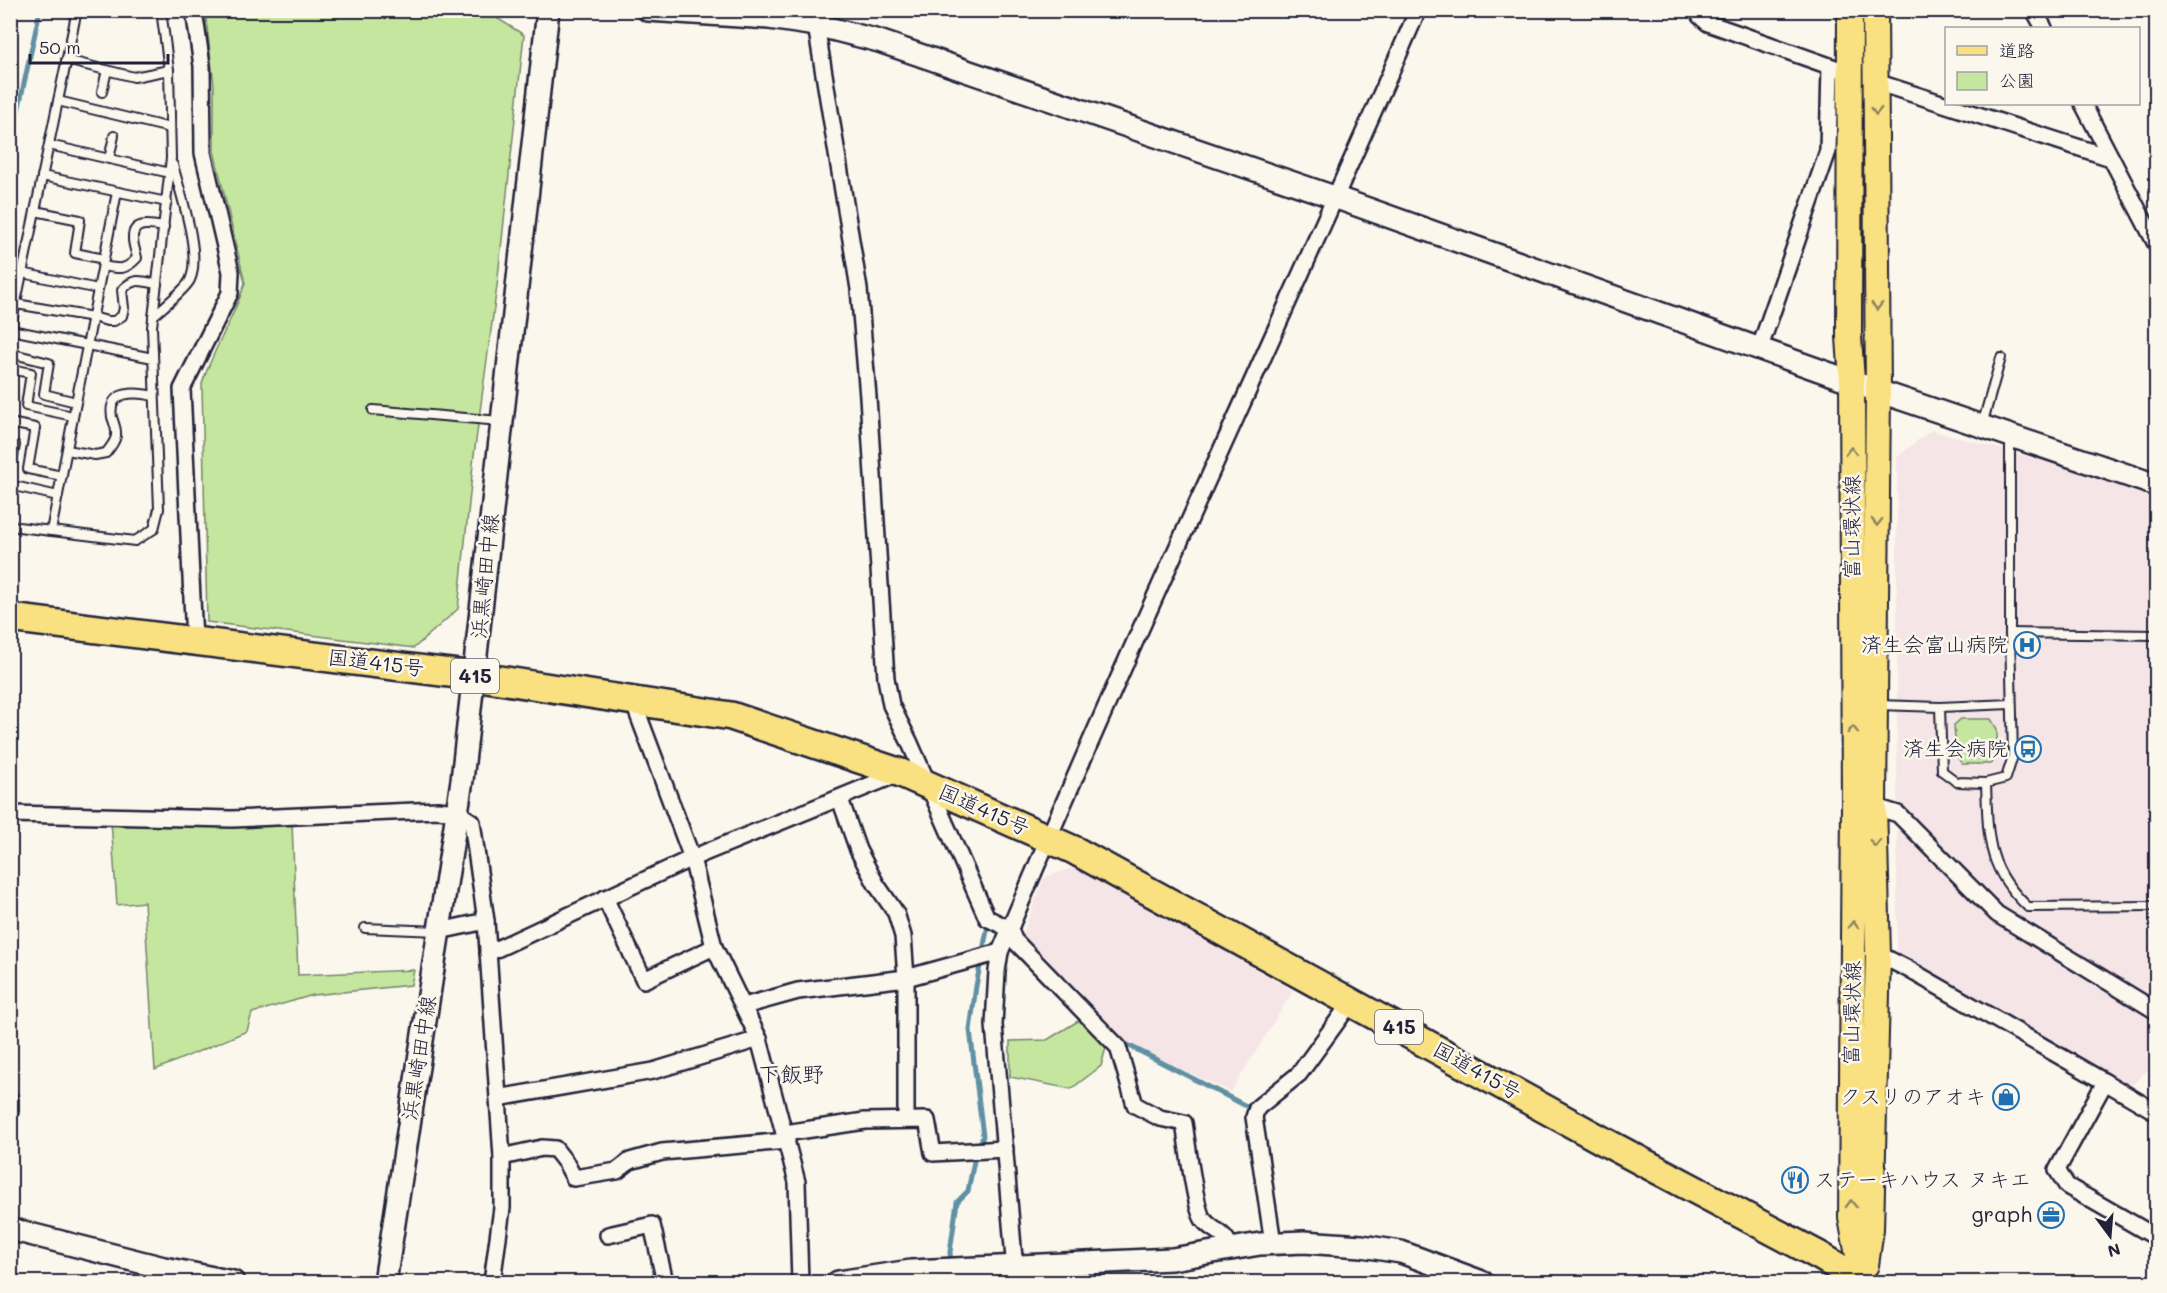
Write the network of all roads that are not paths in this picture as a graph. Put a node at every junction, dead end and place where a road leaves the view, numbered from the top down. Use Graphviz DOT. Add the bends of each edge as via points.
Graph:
graph roads {
  1 [pos="77,10"];
  2 [pos="161,10"];
  3 [pos="194,10"];
  4 [pos="549,10"];
  5 [pos="648,10"];
  6 [pos="1418,10"];
  7 [pos="1698,10"];
  8 [pos="1850,10"];
  9 [pos="1875,10"];
  10 [pos="2034,10"];
  11 [pos="816,25"];
  12 [pos="2043,27"];
  13 [pos="66,60"];
  14 [pos="1840,69"];
  15 [pos="107,70"];
  16 [pos="169,70"];
  17 [pos="1876,82"];
  18 [pos="102,92"];
  19 [pos="58,101"];
  20 [pos="1945,104"];
  21 [pos="1947,105"];
  22 [pos="2084,105"];
  23 [pos="170,128"];
  24 [pos="114,136"];
  25 [pos="49,145"];
  26 [pos="171,158"];
  27 [pos="2111,158"];
  28 [pos="109,159"];
  29 [pos="170,172"];
  30 [pos="42,176"];
  31 [pos="117,192"];
  32 [pos="1337,198"];
  33 [pos="167,202"];
  34 [pos="35,211"];
  35 [pos="164,227"];
  36 [pos="2157,244"];
  37 [pos="104,263"];
  38 [pos="22,273"];
  39 [pos="157,284"];
  40 [pos="98,289"];
  41 [pos="16,303"];
  42 [pos="153,316"];
  43 [pos="93,317"];
  44 [pos="11,330"];
  45 [pos="87,345"];
  46 [pos="1759,350"];
  47 [pos="10,353"];
  48 [pos="153,358"];
  49 [pos="2001,358"];
  50 [pos="10,369"];
  51 [pos="1852,381"];
  52 [pos="1878,392"];
  53 [pos="154,396"];
  54 [pos="76,402"];
  55 [pos="373,410"];
  56 [pos="73,416"];
  57 [pos="502,421"];
  58 [pos="10,423"];
  59 [pos="1982,426"];
  60 [pos="2010,436"];
  61 [pos="10,444"];
  62 [pos="67,450"];
  63 [pos="10,475"];
  64 [pos="62,476"];
  65 [pos="10,485"];
  66 [pos="2157,485"];
  67 [pos="58,496"];
  68 [pos="10,526"];
  69 [pos="51,531"];
  70 [pos="10,618"];
  71 [pos="2010,633"];
  72 [pos="2157,635"];
  73 [pos="194,640"];
  74 [pos="474,676"];
  75 [pos="633,701"];
  76 [pos="1875,704"];
  77 [pos="2011,704"];
  78 [pos="1940,706"];
  79 [pos="901,773"];
  80 [pos="1986,783"];
  81 [pos="928,785"];
  82 [pos="840,799"];
  83 [pos="1864,805"];
  84 [pos="457,812"];
  85 [pos="10,814"];
  86 [pos="1048,838"];
  87 [pos="692,858"];
  88 [pos="605,898"];
  89 [pos="2157,906"];
  90 [pos="486,921"];
  91 [pos="365,928"];
  92 [pos="1010,929"];
  93 [pos="439,931"];
  94 [pos="714,947"];
  95 [pos="1000,952"];
  96 [pos="488,953"];
  97 [pos="1878,954"];
  98 [pos="906,978"];
  99 [pos="1352,1002"];
  100 [pos="744,1006"];
  101 [pos="2157,1011"];
  102 [pos="759,1039"];
  103 [pos="2105,1082"];
  104 [pos="498,1098"];
  105 [pos="10,1099"];
  106 [pos="10,1111"];
  107 [pos="2157,1112"];
  108 [pos="906,1120"];
  109 [pos="786,1137"];
  110 [pos="1005,1149"];
  111 [pos="502,1157"];
  112 [pos="10,1229"];
  113 [pos="608,1235"];
  114 [pos="2157,1237"];
  115 [pos="1273,1243"];
  116 [pos="1232,1249"];
  117 [pos="1015,1274"];
  118 [pos="233,1282"];
  119 [pos="385,1282"];
  120 [pos="492,1282"];
  121 [pos="665,1282"];
  122 [pos="800,1282"];
  123 [pos="838,1282"];
  124 [pos="1482,1282"];
  125 [pos="1863,1282"];
  1 -- 13 [label="lane"];
  2 -- 16 [label="lane"];
  3 -- 73 [label="street" via="202,66 203,153 231,272 230,293 182,389"];
  4 -- 57 [label="street, 浜黒崎田中線"];
  5 -- 11 [label="street"];
  6 -- 32 [label="street"];
  7 -- 14 [label="street" via="1708,23"];
  8 -- 14 [label="main road, 富山環状線"];
  9 -- 17 [label="main road, 富山環状線"];
  10 -- 12 [label="street"];
  11 -- 32 [label="street" via="879,41"];
  11 -- 81 [label="street" via="859,289 886,678 891,705"];
  13 -- 15 [label="lane"];
  13 -- 19 [label="lane"];
  14 -- 46 [label="street" via="1828,151"];
  14 -- 51 [label="main road, 富山環状線"];
  15 -- 16 [label="lane" via="134,77"];
  15 -- 18 [label="lane"];
  16 -- 23 [label="lane"];
  17 -- 20 [label="street"];
  17 -- 52 [label="main road, 富山環状線, one-way"];
  19 -- 23 [label="lane"];
  19 -- 25 [label="lane"];
  21 -- 27 [label="street"];
  22 -- 27 [label="street"];
  23 -- 26 [label="lane"];
  24 -- 28 [label="lane"];
  25 -- 28 [label="lane"];
  25 -- 30 [label="lane"];
  26 -- 29 [label="lane"];
  26 -- 42 [label="lane" via="194,258 190,281"];
  27 -- 36 [label="street"];
  28 -- 29 [label="lane"];
  29 -- 33 [label="lane"];
  30 -- 31 [label="lane"];
  30 -- 34 [label="lane"];
  31 -- 33 [label="lane"];
  31 -- 37 [label="lane"];
  32 -- 46 [label="street"];
  32 -- 86 [label="street"];
  33 -- 35 [label="lane"];
  34 -- 37 [label="lane" via="80,220 75,254"];
  34 -- 38 [label="lane"];
  35 -- 37 [label="lane" via="144,224 137,228 132,237 136,258 129,266 120,269"];
  35 -- 39 [label="lane"];
  37 -- 40 [label="lane"];
  38 -- 40 [label="lane"];
  38 -- 41 [label="lane"];
  39 -- 42 [label="lane"];
  39 -- 43 [label="lane" via="129,282 122,290 122,316 114,321"];
  40 -- 43 [label="lane"];
  41 -- 43 [label="lane"];
  41 -- 44 [label="lane"];
  42 -- 48 [label="lane"];
  43 -- 45 [label="lane"];
  44 -- 45 [label="lane"];
  45 -- 48 [label="lane"];
  45 -- 54 [label="lane"];
  46 -- 51 [label="street"];
  47 -- 54 [label="lane" via="49,363 44,394"];
  48 -- 53 [label="lane"];
  49 -- 59 [label="lane"];
  50 -- 56 [label="lane" via="32,373 26,406"];
  51 -- 52 [label="street"];
  83 -- 51 [label="main road, 富山環状線, one-way"];
  52 -- 59 [label="street"];
  52 -- 76 [label="main road, 富山環状線, one-way"];
  53 -- 62 [label="lane" via="126,393 114,402 116,439 106,453"];
  53 -- 69 [label="lane" via="159,509 154,529 135,541"];
  54 -- 56 [label="lane"];
  55 -- 57 [label="lane"];
  56 -- 62 [label="lane"];
  57 -- 74 [label="street, 浜黒崎田中線"];
  58 -- 64 [label="lane" via="35,429 27,469"];
  59 -- 60 [label="street"];
  60 -- 66 [label="street"];
  60 -- 71 [label="lane"];
  61 -- 63 [label="lane" via="15,445"];
  62 -- 64 [label="lane"];
  64 -- 67 [label="lane"];
  65 -- 67 [label="lane"];
  67 -- 69 [label="lane"];
  68 -- 69 [label="lane"];
  70 -- 73 [label="highway, 国道415号 / 415"];
  71 -- 72 [label="lane"];
  71 -- 77 [label="lane"];
  73 -- 74 [label="highway, 国道415号 / 415"];
  74 -- 75 [label="highway, 国道415号 / 415"];
  74 -- 84 [label="street, 浜黒崎田中線"];
  75 -- 79 [label="highway, 国道415号 / 415" via="731,716"];
  75 -- 87 [label="street"];
  76 -- 78 [label="lane"];
  76 -- 83 [label="main road, 富山環状線"];
  77 -- 78 [label="lane"];
  77 -- 80 [label="lane" via="2013,756 2006,778"];
  78 -- 80 [label="lane" via="1942,771 1957,782"];
  79 -- 81 [label="highway, 国道415号 / 415"];
  79 -- 82 [label="street"];
  80 -- 89 [label="lane" via="1988,837 1994,862 2028,907"];
  81 -- 86 [label="highway, 国道415号 / 415"];
  81 -- 92 [label="street" via="987,918"];
  82 -- 87 [label="street"];
  82 -- 98 [label="street" via="858,850 896,913 903,936"];
  83 -- 97 [label="main road, 富山環状線, one-way"];
  83 -- 101 [label="street" via="1898,814 1997,914"];
  125 -- 83 [label="main road, 富山環状線, one-way" via="1851,1218"];
  84 -- 85 [label="street" via="232,819"];
  84 -- 90 [label="street" via="472,822"];
  84 -- 93 [label="street, 浜黒崎田中線"];
  86 -- 92 [label="street"];
  86 -- 99 [label="highway, 国道415号 / 415"];
  87 -- 88 [label="street"];
  87 -- 94 [label="street"];
  88 -- 94 [label="street" via="644,980"];
  88 -- 96 [label="street"];
  90 -- 93 [label="street"];
  90 -- 96 [label="street"];
  91 -- 93 [label="lane"];
  92 -- 95 [label="street"];
  92 -- 116 [label="street" via="1014,940 1118,1047 1135,1105 1160,1119 1184,1123 1203,1219 1227,1238"];
  93 -- 119 [label="street, 浜黒崎田中線"];
  94 -- 100 [label="street"];
  95 -- 98 [label="street"];
  95 -- 110 [label="street" via="994,1025"];
  96 -- 104 [label="street"];
  97 -- 103 [label="street"];
  97 -- 125 [label="main road, 富山環状線" via="1871,1229"];
  98 -- 100 [label="street" via="798,990"];
  98 -- 108 [label="street"];
  99 -- 115 [label="street" via="1299,1074 1257,1108 1254,1117"];
  99 -- 125 [label="highway, 国道415号 / 415"];
  100 -- 102 [label="street"];
  102 -- 104 [label="street" via="653,1071"];
  102 -- 109 [label="street"];
  103 -- 107 [label="street"];
  103 -- 114 [label="street" via="2057,1170 2067,1186"];
  104 -- 111 [label="street"];
  105 -- 106 [label="street"];
  108 -- 109 [label="street" via="864,1120"];
  108 -- 110 [label="street" via="927,1120 933,1153"];
  109 -- 111 [label="street" via="662,1152 630,1161 617,1171 574,1178 555,1149"];
  109 -- 122 [label="street" via="797,1182"];
  110 -- 117 [label="street"];
  111 -- 120 [label="street" via="502,1208"];
  112 -- 118 [label="street"];
  113 -- 121 [label="street" via="652,1225"];
  115 -- 116 [label="street"];
  115 -- 124 [label="street" via="1350,1245 1401,1252"];
  116 -- 117 [label="street" via="1172,1259"];
  117 -- 123 [label="street" via="911,1271"];
}
